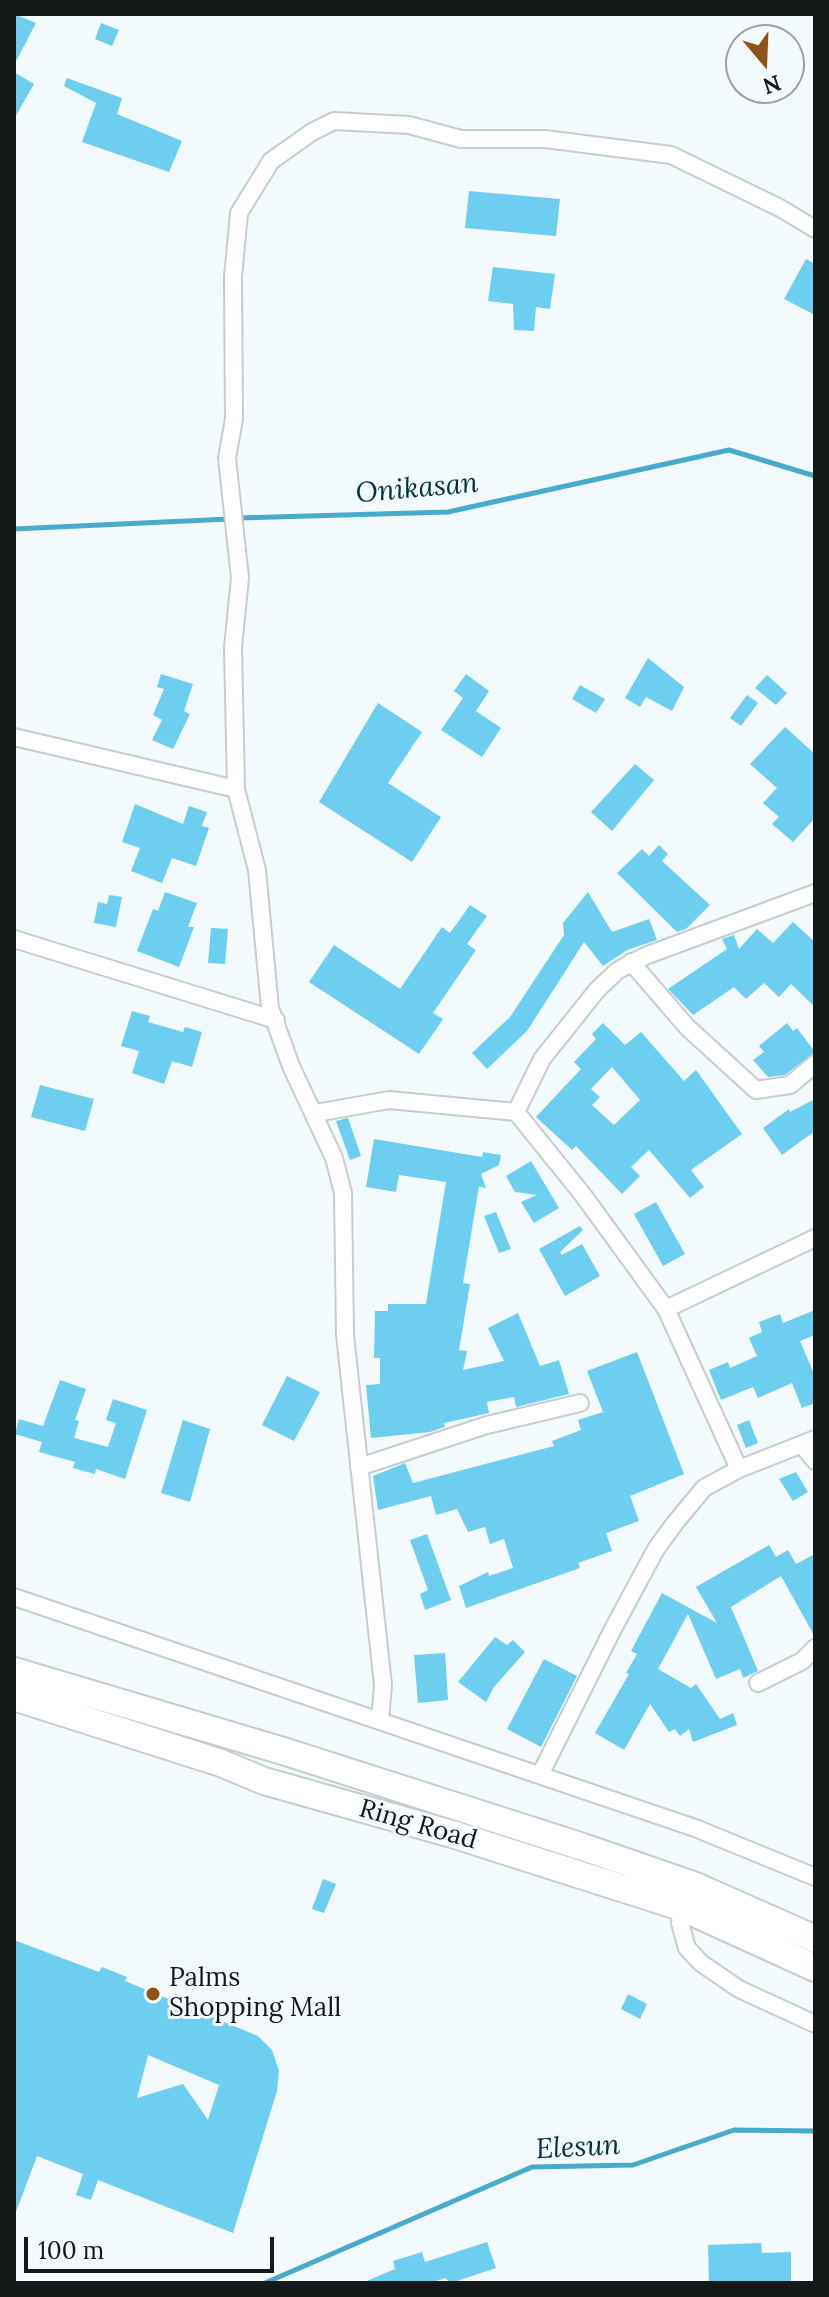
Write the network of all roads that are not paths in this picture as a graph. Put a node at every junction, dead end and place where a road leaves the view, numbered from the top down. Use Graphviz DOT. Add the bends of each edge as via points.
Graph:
graph roads {
  1 [pos="815,229"];
  2 [pos="14,737"];
  3 [pos="236,789"];
  4 [pos="815,893"];
  5 [pos="14,939"];
  6 [pos="631,962"];
  7 [pos="276,1020"];
  8 [pos="815,1064"];
  9 [pos="516,1112"];
  10 [pos="316,1113"];
  11 [pos="815,1238"];
  12 [pos="666,1309"];
  13 [pos="580,1403"];
  14 [pos="808,1442"];
  15 [pos="815,1461"];
  16 [pos="359,1467"];
  17 [pos="739,1469"];
  18 [pos="14,1597"];
  19 [pos="815,1648"];
  20 [pos="14,1671"];
  21 [pos="758,1683"];
  22 [pos="14,1697"];
  23 [pos="380,1720"];
  24 [pos="540,1775"];
  25 [pos="815,1877"];
  26 [pos="681,1907"];
  27 [pos="815,1939"];
  28 [pos="815,1968"];
  29 [pos="815,2024"];
  1 -- 3 [label="street" via="671,155 606,146 545,139 461,139 409,125 334,121 271,161 239,213 234,255 234,419 227,458 240,578 233,647"];
  2 -- 3 [label="street"];
  3 -- 7 [label="street" via="257,870 270,1008"];
  4 -- 6 [label="street"];
  5 -- 7 [label="street"];
  6 -- 8 [label="street" via="687,1027 756,1090 790,1085"];
  6 -- 9 [label="street" via="597,990 542,1059"];
  7 -- 10 [label="street" via="291,1066"];
  9 -- 10 [label="street" via="389,1100"];
  9 -- 12 [label="street"];
  10 -- 16 [label="street" via="343,1193 345,1335"];
  11 -- 12 [label="street"];
  12 -- 17 [label="street"];
  13 -- 16 [label="street" via="487,1425"];
  14 -- 15 [label="street"];
  14 -- 17 [label="street"];
  16 -- 23 [label="street" via="383,1685"];
  17 -- 24 [label="street" via="704,1488 656,1549"];
  18 -- 23 [label="street"];
  19 -- 21 [label="street" via="802,1661"];
  20 -- 27 [label="main road, Ring Road" via="580,1846 693,1885"];
  22 -- 26 [label="main road, Ring Road" via="264,1781"];
  23 -- 24 [label="street"];
  24 -- 25 [label="street" via="695,1828"];
  26 -- 28 [label="main road, Ring Road"];
  26 -- 29 [label="street" via="687,1948 701,1963 739,1989"];
}
